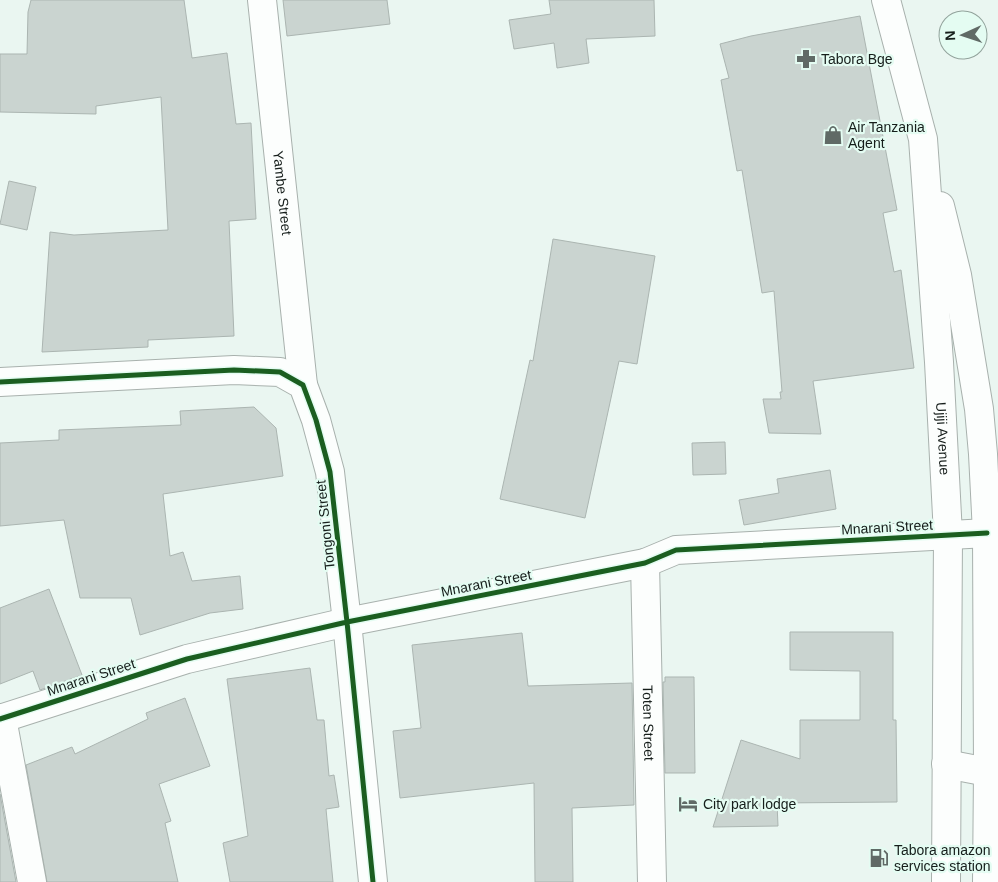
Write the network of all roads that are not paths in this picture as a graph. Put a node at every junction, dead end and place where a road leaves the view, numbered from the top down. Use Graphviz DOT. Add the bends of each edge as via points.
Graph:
graph roads {
  1 [pos="262,0"];
  2 [pos="886,0"];
  3 [pos="923,139"];
  4 [pos="0,382"];
  5 [pos="303,386"];
  6 [pos="987,533"];
  7 [pos="948,535"];
  8 [pos="645,563"];
  9 [pos="347,622"];
  10 [pos="1,718"];
  11 [pos="946,764"];
  12 [pos="993,772"];
  13 [pos="32,882"];
  14 [pos="373,882"];
  15 [pos="652,882"];
  16 [pos="946,882"];
  17 [pos="987,882"];
  1 -- 5 [label="main road, Yambe Street"];
  2 -- 3 [label="main road, Ujiji Avenue"];
  3 -- 6 [label="main road" via="957,275 979,409"];
  3 -- 7 [label="main road, Ujiji Avenue"];
  4 -- 5 [label="main road" via="234,370 280,372"];
  5 -- 9 [label="main road, Tongoni Street" via="330,472"];
  6 -- 7 [label="main road, Mnarani Street"];
  6 -- 12 [label="main road"];
  7 -- 8 [label="main road, Mnarani Street" via="676,550"];
  7 -- 11 [label="main road, Ujiji Avenue"];
  8 -- 9 [label="main road, Mnarani Street"];
  8 -- 15 [label="main road, Toten Street"];
  9 -- 10 [label="main road, Mnarani Street" via="187,658"];
  9 -- 14 [label="main road, Tongoni Street"];
  10 -- 13 [label="main road"];
  11 -- 12 [label="main road"];
  11 -- 16 [label="main road, Ujiji Avenue"];
  12 -- 17 [label="main road"];
}
